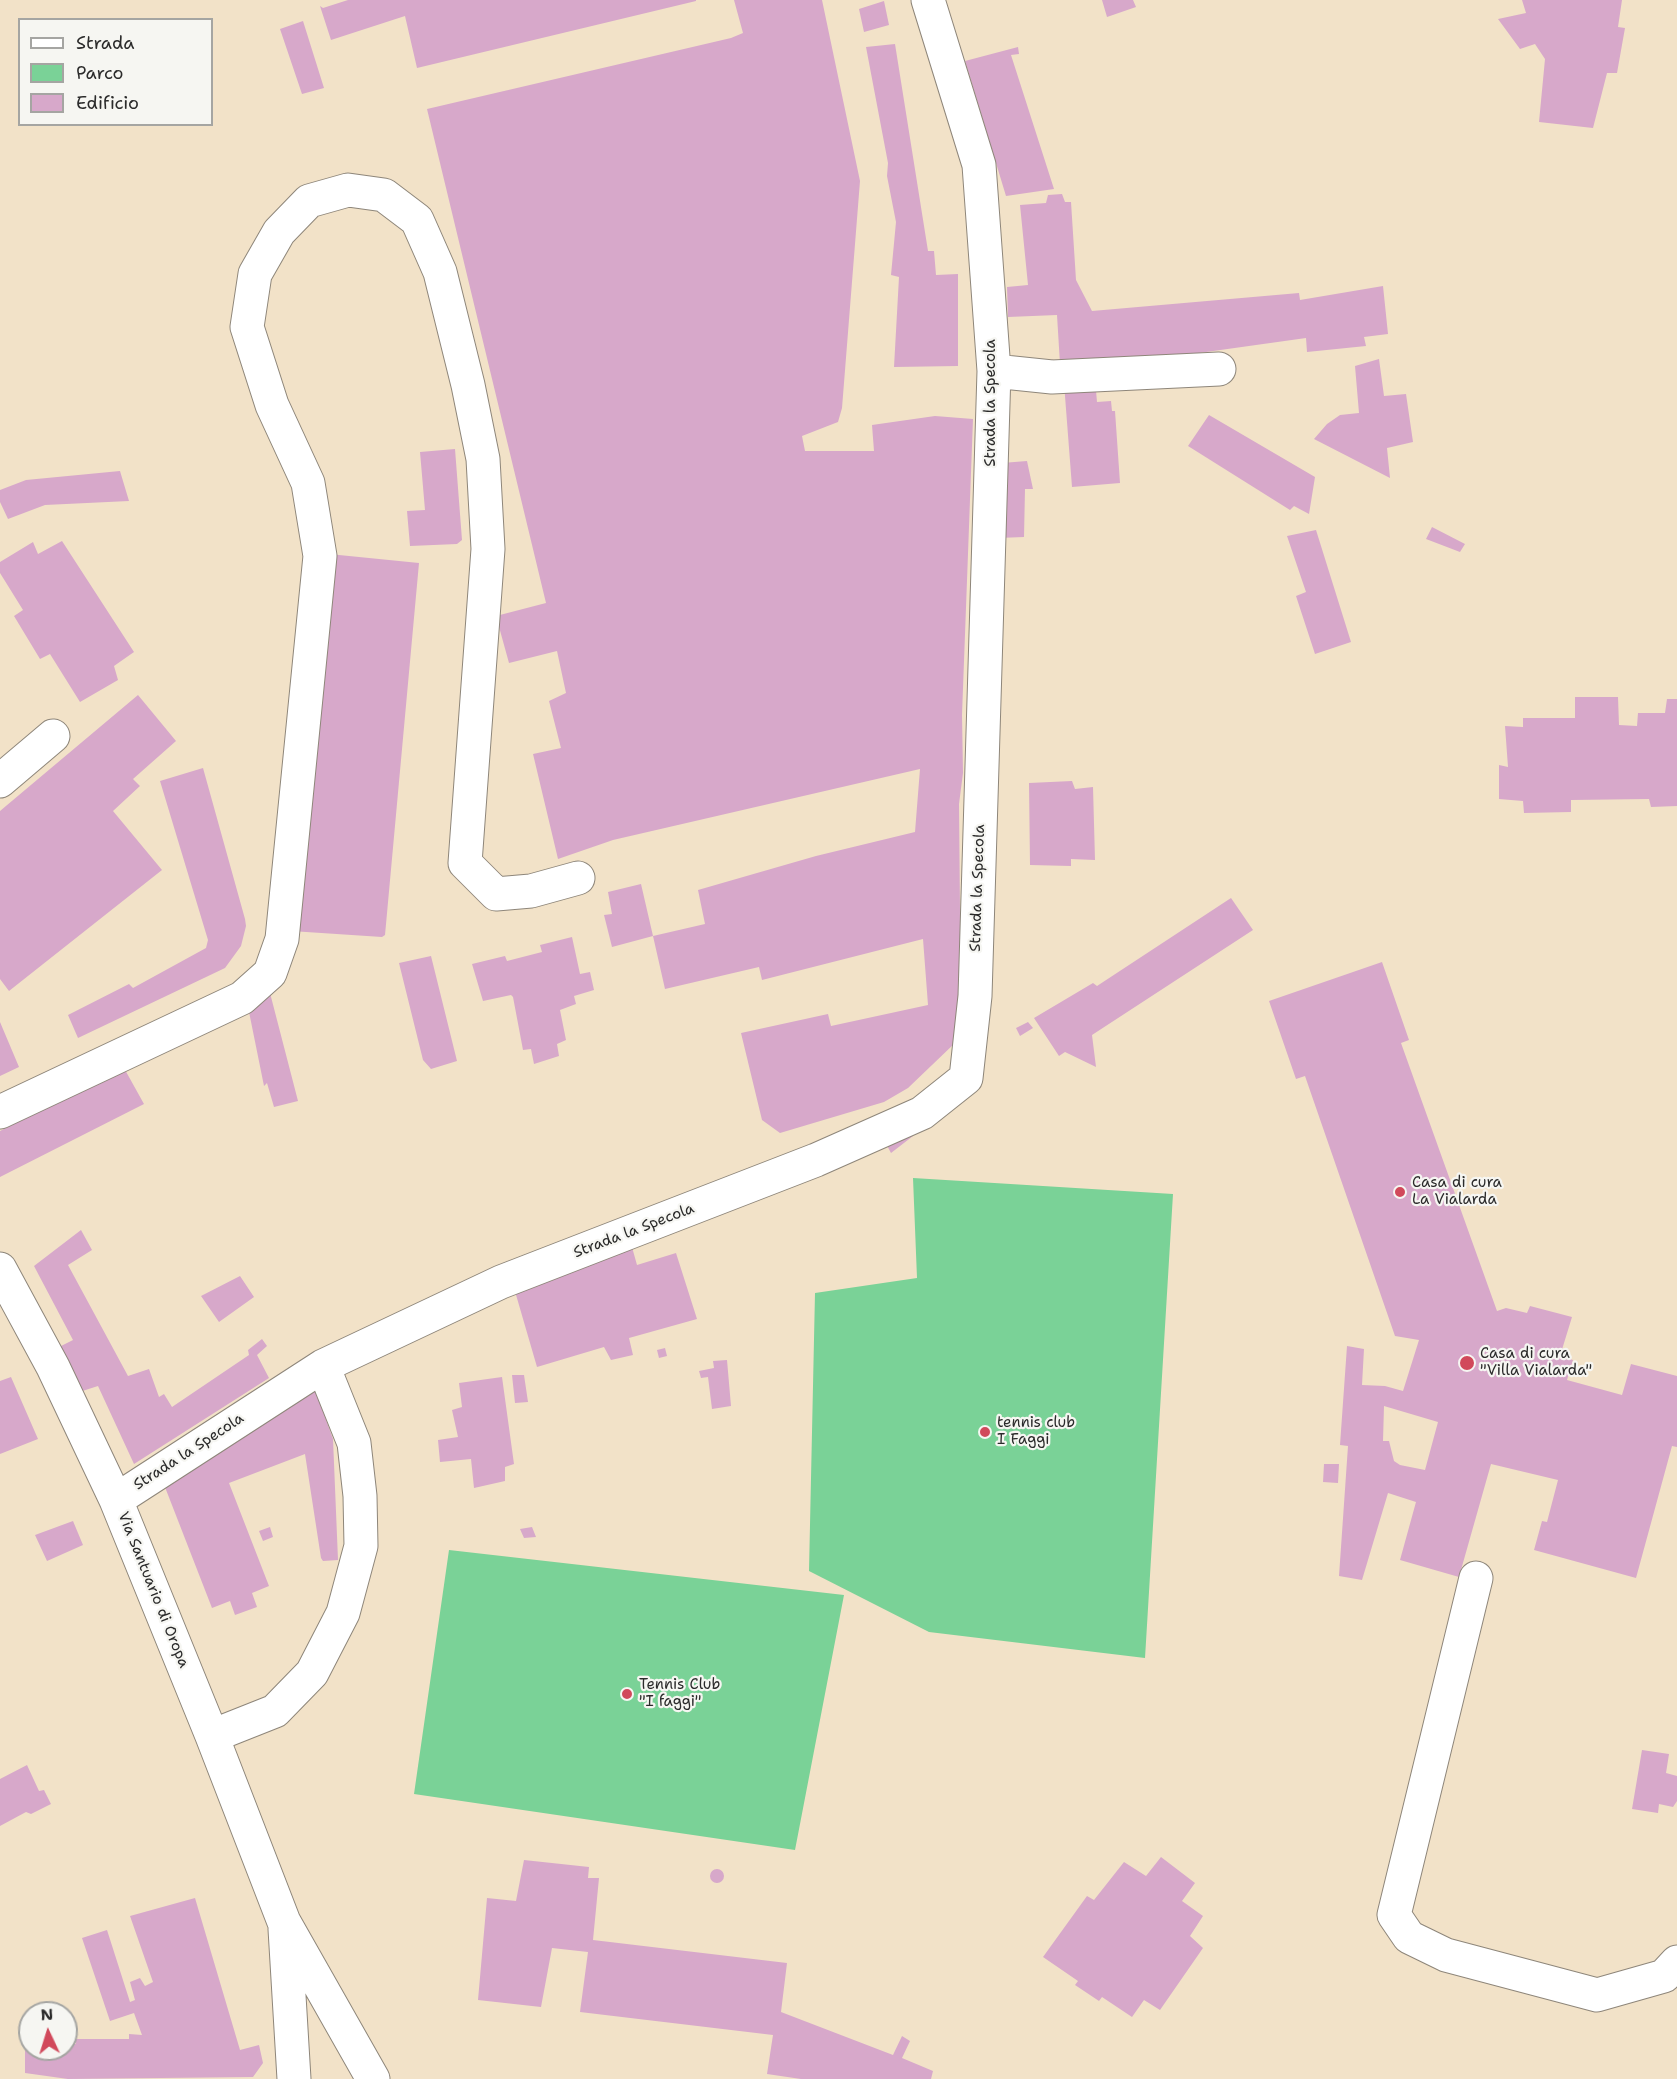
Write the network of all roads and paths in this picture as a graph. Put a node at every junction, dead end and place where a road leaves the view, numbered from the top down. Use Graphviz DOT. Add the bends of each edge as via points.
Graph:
graph roads {
  1 [pos="928,0"];
  2 [pos="1219,369"];
  3 [pos="994,371"];
  4 [pos="53,736"];
  5 [pos="0,781"];
  6 [pos="578,878"];
  7 [pos="0,1112"];
  8 [pos="0,1269"];
  9 [pos="323,1366"];
  10 [pos="116,1500"];
  11 [pos="1476,1578"];
  12 [pos="213,1736"];
  13 [pos="284,1922"];
  14 [pos="1677,1962"];
  15 [pos="294,2079"];
  16 [pos="373,2079"];
  1 -- 3 [label="street, Strada la Specola" via="979,165"];
  2 -- 3 [label="street" via="1052,377"];
  3 -- 9 [label="street, Strada la Specola" via="975,996 966,1078 922,1113 816,1160 501,1282"];
  4 -- 5 [label="street"];
  6 -- 7 [label="street" via="531,891 496,894 465,863 488,549 483,459 468,385 440,272 417,220 384,195 348,189 309,201 279,232 255,274 247,327 272,405 308,483 320,556 282,939 270,973 242,998"];
  8 -- 10 [label="street, Via Santuario di Oropa" via="48,1357"];
  9 -- 10 [label="street, Strada la Specola"];
  9 -- 12 [label="street" via="354,1443 360,1496 361,1546 343,1613 312,1673 275,1711"];
  10 -- 12 [label="street, Via Santuario di Oropa"];
  11 -- 14 [label="street" via="1394,1915 1409,1937 1446,1955 1597,1995 1664,1976"];
  12 -- 13 [label="street, Via Santuario di Oropa"];
  13 -- 15 [label="street, Via Santuario di Oropa"];
  13 -- 16 [label="street, Via Santuario di Oropa"];
}
